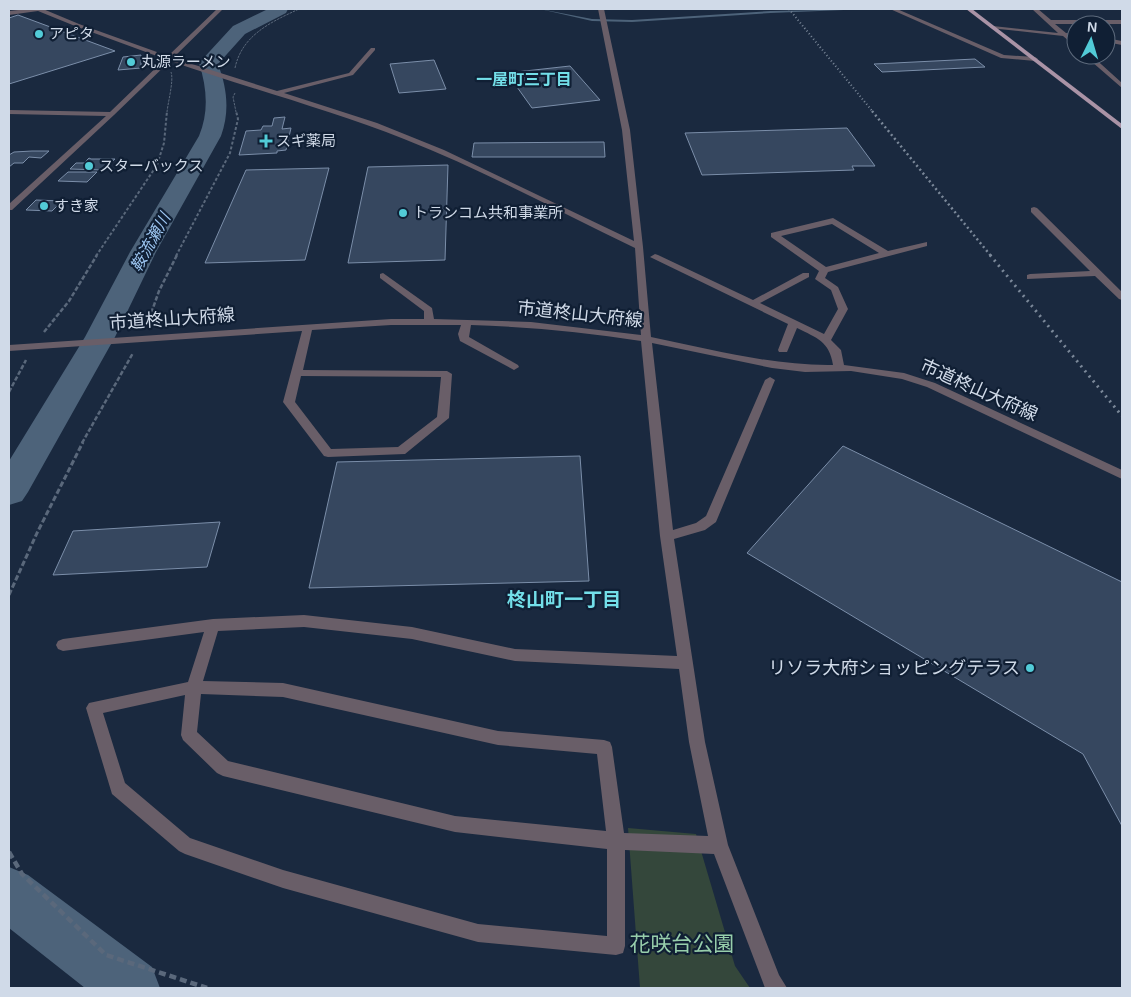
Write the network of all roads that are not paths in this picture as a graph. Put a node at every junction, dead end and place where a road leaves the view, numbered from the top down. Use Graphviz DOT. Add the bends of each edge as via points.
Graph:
graph roads {
  1 [pos="39,9"];
  2 [pos="61,9"];
  3 [pos="220,9"];
  4 [pos="601,9"];
  5 [pos="893,9"];
  6 [pos="969,9"];
  7 [pos="1035,9"];
  8 [pos="9,13"];
  9 [pos="51,15"];
  10 [pos="1051,22"];
  11 [pos="1122,22"];
  12 [pos="993,28"];
  13 [pos="1064,35"];
  14 [pos="373,50"];
  15 [pos="1035,59"];
  16 [pos="168,60"];
  17 [pos="1099,65"];
  18 [pos="1122,85"];
  19 [pos="275,93"];
  20 [pos="9,112"];
  21 [pos="112,114"];
  22 [pos="1122,127"];
  23 [pos="9,208"];
  24 [pos="1034,210"];
  25 [pos="924,244"];
  26 [pos="639,247"];
  27 [pos="887,254"];
  28 [pos="655,256"];
  29 [pos="824,270"];
  30 [pos="1098,273"];
  31 [pos="806,275"];
  32 [pos="383,276"];
  33 [pos="1030,277"];
  34 [pos="1108,282"];
  35 [pos="1122,282"];
  36 [pos="1122,297"];
  37 [pos="754,303"];
  38 [pos="429,322"];
  39 [pos="467,322"];
  40 [pos="794,322"];
  41 [pos="308,328"];
  42 [pos="646,339"];
  43 [pos="826,340"];
  44 [pos="9,348"];
  45 [pos="783,350"];
  46 [pos="839,366"];
  47 [pos="514,368"];
  48 [pos="297,373"];
  49 [pos="770,380"];
  50 [pos="1122,475"];
  51 [pos="667,536"];
  52 [pos="213,625"];
  53 [pos="63,645"];
  54 [pos="684,663"];
  55 [pos="194,687"];
  56 [pos="616,841"];
  57 [pos="719,845"];
  58 [pos="777,988"];
  1 -- 8 [label="street"];
  1 -- 9 [label="street"];
  2 -- 9 [label="street"];
  3 -- 16 [label="street"];
  4 -- 26 [label="street" via="626,130"];
  5 -- 15 [label="street" via="1003,57"];
  6 -- 12 [label="main road"];
  7 -- 10 [label="street"];
  9 -- 16 [label="street"];
  10 -- 11 [label="street"];
  10 -- 13 [label="street"];
  12 -- 13 [label="street"];
  12 -- 15 [label="main road"];
  14 -- 19 [label="street" via="351,74"];
  15 -- 22 [label="main road"];
  16 -- 19 [label="street"];
  16 -- 21 [label="street"];
  17 -- 18 [label="street"];
  19 -- 26 [label="street" via="376,126 439,152"];
  20 -- 21 [label="street"];
  21 -- 23 [label="street"];
  24 -- 30 [label="street"];
  25 -- 27 [label="street"];
  26 -- 42 [label="street"];
  27 -- 29 [label="street"];
  27 -- 29 [label="street" via="833,221 774,235"];
  28 -- 37 [label="street"];
  29 -- 43 [label="street" via="820,278 835,290 843,309"];
  30 -- 33 [label="street"];
  30 -- 34 [label="street"];
  31 -- 37 [label="street"];
  32 -- 38 [label="street" via="429,310"];
  34 -- 35 [label="street"];
  34 -- 36 [label="street"];
  37 -- 40 [label="street"];
  38 -- 39 [label="street, 市道柊山大府線"];
  38 -- 41 [label="street, 市道柊山大府線"];
  39 -- 42 [label="street, 市道柊山大府線" via="531,325"];
  39 -- 47 [label="street" via="462,334 464,339"];
  40 -- 43 [label="street"];
  40 -- 45 [label="street"];
  41 -- 44 [label="street, 市道柊山大府線"];
  41 -- 48 [label="street"];
  42 -- 46 [label="street, 市道柊山大府線" via="772,365 806,369"];
  42 -- 51 [label="street"];
  43 -- 46 [label="street" via="836,350"];
  46 -- 50 [label="street, 市道柊山大府線" via="904,376 931,385"];
  48 -- 48 [label="street" via="290,402 328,453 401,451 443,418 447,374"];
  49 -- 51 [label="street" via="711,519 700,527"];
  51 -- 54 [label="street"];
  52 -- 53 [label="street"];
  52 -- 54 [label="street" via="304,620 412,633 515,655"];
  52 -- 55 [label="street"];
  54 -- 57 [label="street" via="696,742"];
  55 -- 56 [label="street" via="189,735 223,768 455,824"];
  55 -- 56 [label="street" via="283,690 498,738 604,747"];
  55 -- 56 [label="street" via="94,708 118,788 185,845 283,879 478,933 616,946"];
  56 -- 57 [label="street"];
  57 -- 58 [label="street"];
}
